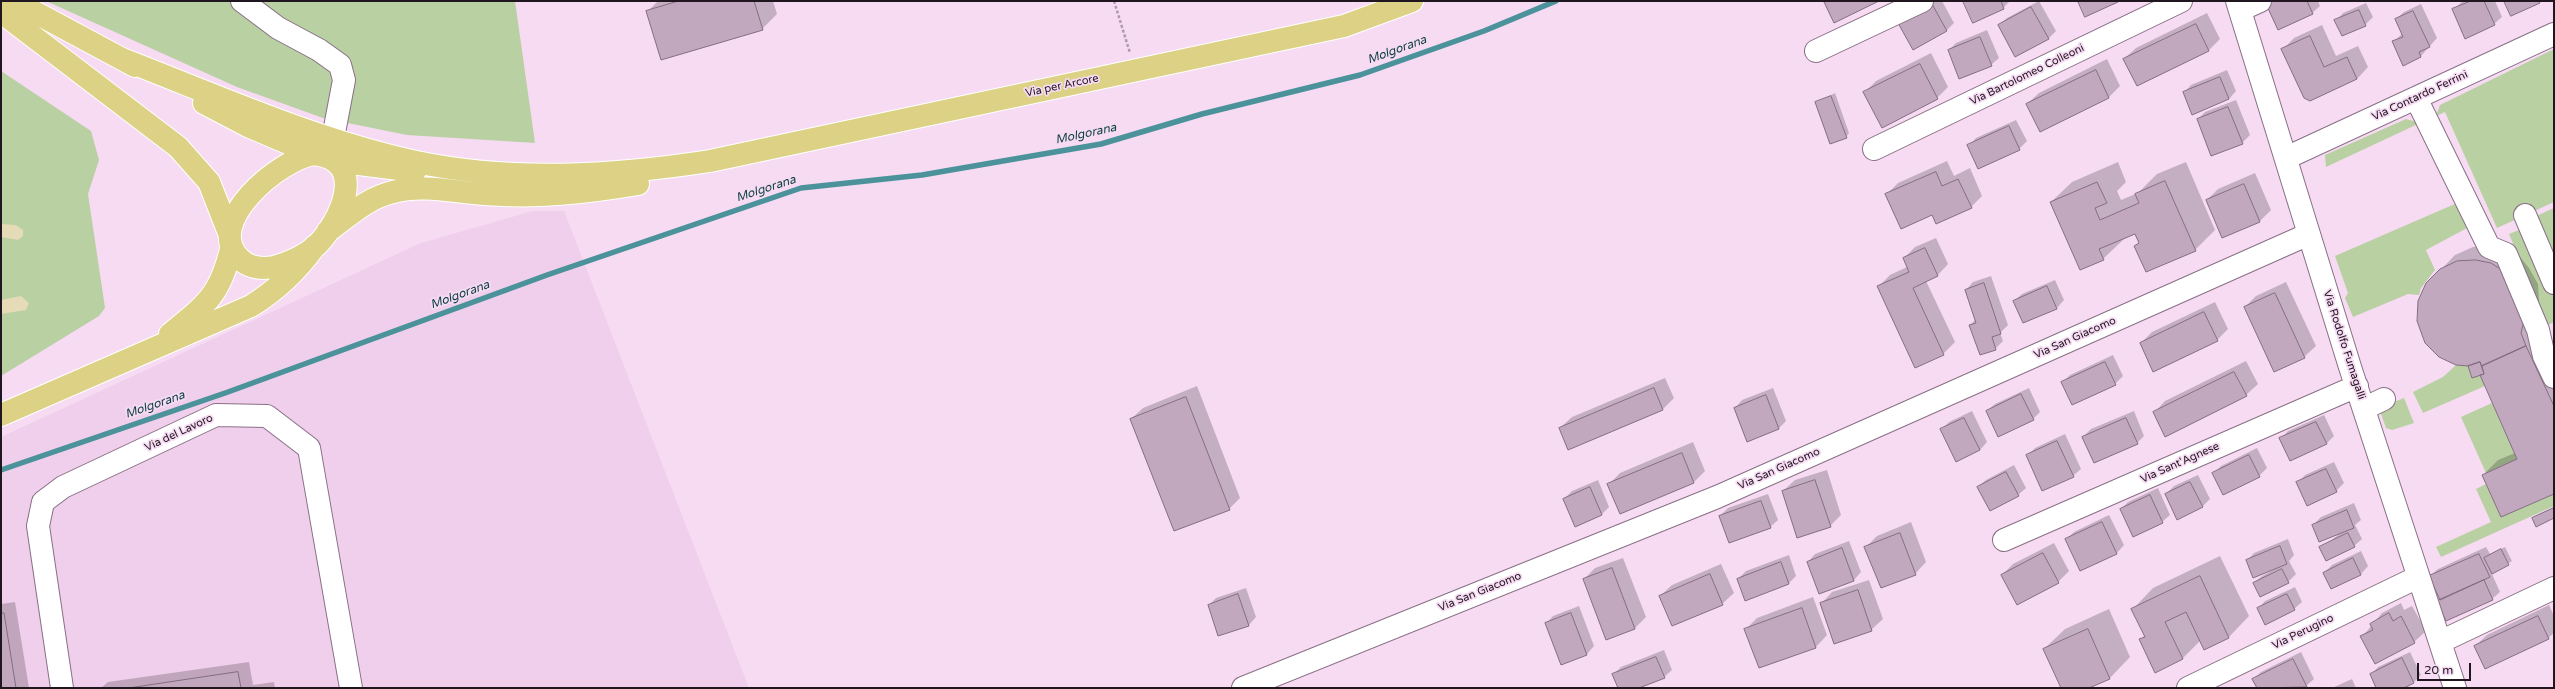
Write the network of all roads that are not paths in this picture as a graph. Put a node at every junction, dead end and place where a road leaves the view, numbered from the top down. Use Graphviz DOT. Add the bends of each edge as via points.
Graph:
graph roads {
  1 [pos="14,1"];
  2 [pos="242,1"];
  3 [pos="1412,1"];
  4 [pos="1922,1"];
  5 [pos="2180,1"];
  6 [pos="2260,1"];
  7 [pos="2238,6"];
  8 [pos="1,12"];
  9 [pos="2554,34"];
  10 [pos="1816,51"];
  11 [pos="122,59"];
  12 [pos="2416,98"];
  13 [pos="333,138"];
  14 [pos="1874,149"];
  15 [pos="314,154"];
  16 [pos="2286,158"];
  17 [pos="710,161"];
  18 [pos="335,162"];
  19 [pos="498,172"];
  20 [pos="2525,215"];
  21 [pos="2309,234"];
  22 [pos="322,239"];
  23 [pos="230,241"];
  24 [pos="2554,283"];
  25 [pos="2547,337"];
  26 [pos="150,350"];
  27 [pos="2554,377"];
  28 [pos="2357,386"];
  29 [pos="2384,399"];
  30 [pos="2365,408"];
  31 [pos="1,415"];
  32 [pos="2004,540"];
  33 [pos="2418,577"];
  34 [pos="2554,588"];
  35 [pos="2440,642"];
  36 [pos="62,688"];
  37 [pos="351,688"];
  38 [pos="1243,688"];
  39 [pos="2188,688"];
  40 [pos="2455,688"];
  1 -- 11 [label="main road"];
  2 -- 13 [label="street" via="278,28 319,50 340,65 344,80"];
  3 -- 17 [label="main road, Via per Arcore" via="1344,26"];
  4 -- 10 [label="street"];
  5 -- 14 [label="street, Via Bartolomeo Colleoni"];
  6 -- 7 [label="street"];
  7 -- 16 [label="street, Via Rodolfo Fumagalli"];
  8 -- 23 [label="main road" via="178,147 208,182"];
  9 -- 12 [label="street, Via Contardo Ferrini"];
  11 -- 13 [label="main road"];
  11 -- 15 [label="main road" via="248,126"];
  12 -- 16 [label="street, Via Contardo Ferrini"];
  12 -- 25 [label="street" via="2489,247 2506,254"];
  13 -- 19 [label="main road" via="415,162"];
  15 -- 18 [label="main road"];
  15 -- 23 [label="main road" via="295,161 257,189 233,218"];
  16 -- 21 [label="street, Via Rodolfo Fumagalli"];
  17 -- 19 [label="main road" via="653,170 587,175"];
  17 -- 22 [label="main road" via="672,176 578,194 483,194 441,189 394,192 371,200"];
  18 -- 19 [label="main road" via="410,171"];
  18 -- 22 [label="main road" via="344,174 347,190"];
  20 -- 24 [label="street"];
  21 -- 28 [label="street, Via Rodolfo Fumagalli" via="2347,326"];
  21 -- 38 [label="street, Via San Giacomo" via="1717,496"];
  22 -- 23 [label="main road" via="289,261 263,269 243,263"];
  22 -- 26 [label="main road" via="293,274 271,294 222,320"];
  23 -- 26 [label="main road" via="221,283 209,301"];
  25 -- 27 [label="street" via="2544,356"];
  26 -- 31 [label="main road"];
  28 -- 30 [label="street, Via Rodolfo Fumagalli"];
  28 -- 32 [label="street, Via Sant'Agnese"];
  29 -- 30 [label="street"];
  30 -- 33 [label="street, Via Rodolfo Fumagalli"];
  33 -- 35 [label="street, Via Rodolfo Fumagalli"];
  33 -- 39 [label="street, Via Perugino"];
  34 -- 35 [label="street"];
  35 -- 40 [label="street, Via Rodolfo Fumagalli"];
  36 -- 37 [label="street, Via del Lavoro" via="38,526 43,502 63,487 216,415 267,416 309,448"];
}
